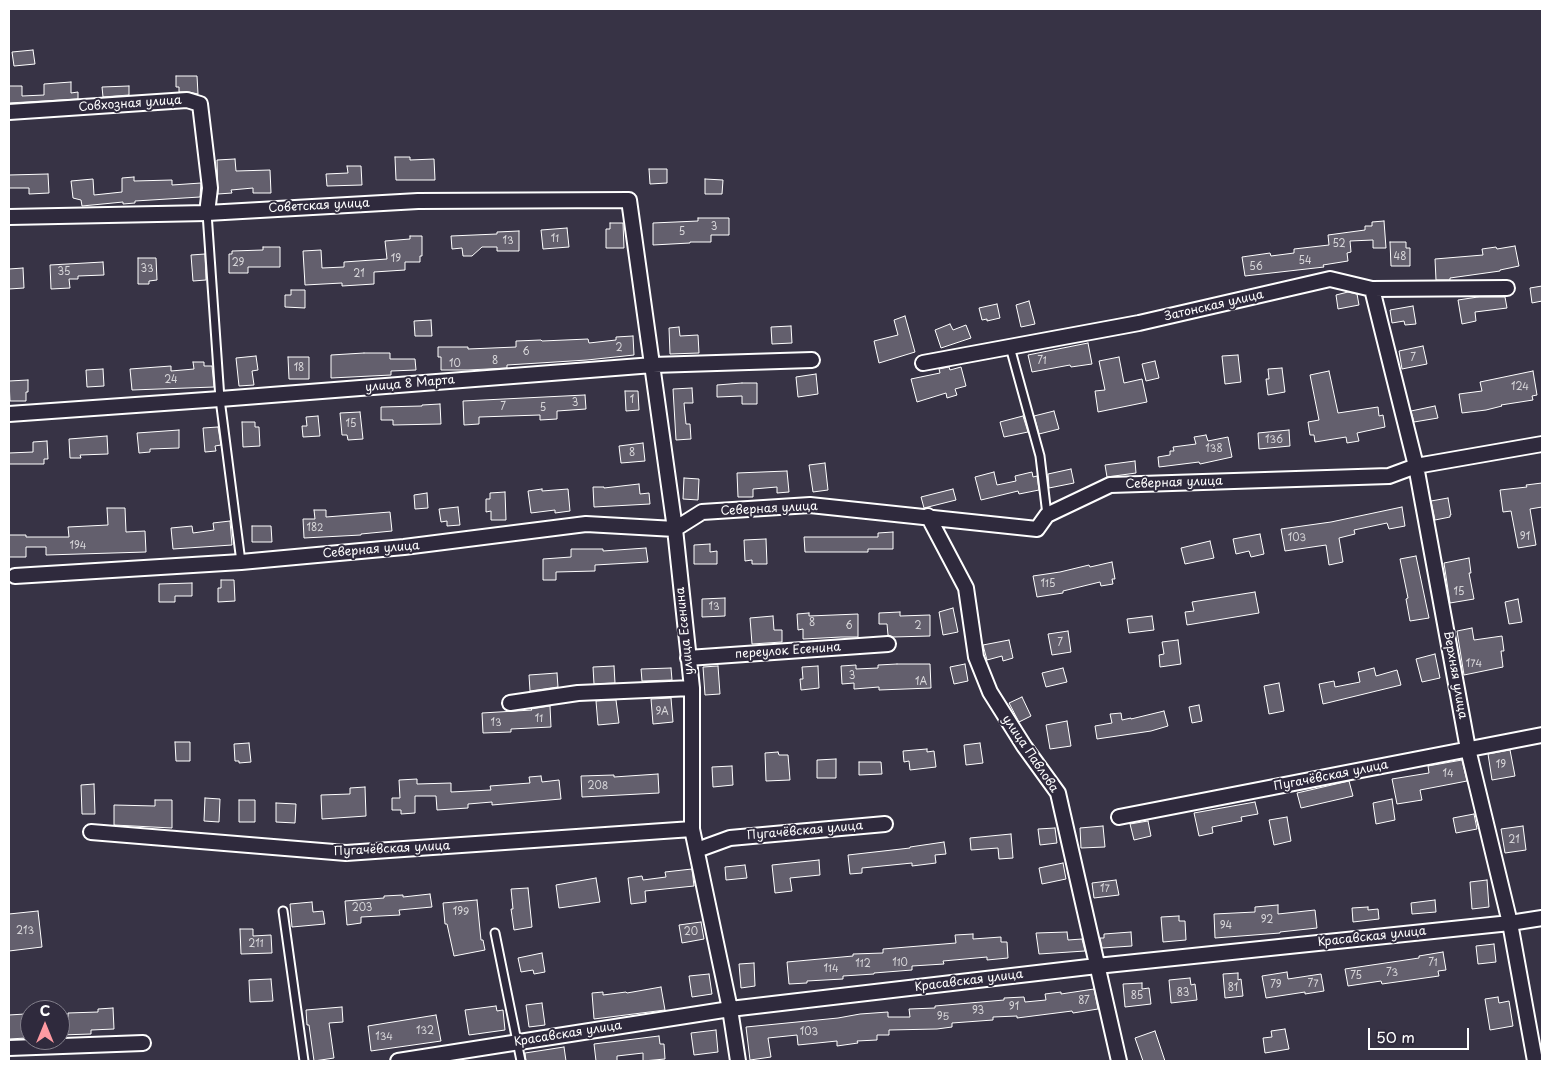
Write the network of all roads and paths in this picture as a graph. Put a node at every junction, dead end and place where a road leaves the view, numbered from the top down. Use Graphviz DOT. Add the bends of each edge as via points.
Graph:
graph roads {
  1 [pos="9,112"];
  2 [pos="629,200"];
  3 [pos="207,213"];
  4 [pos="9,217"];
  5 [pos="1507,288"];
  6 [pos="1372,289"];
  7 [pos="1010,347"];
  8 [pos="812,360"];
  9 [pos="923,363"];
  10 [pos="653,365"];
  11 [pos="220,399"];
  12 [pos="9,414"];
  13 [pos="1542,444"];
  14 [pos="1416,466"];
  15 [pos="1047,515"];
  16 [pos="928,516"];
  17 [pos="675,529"];
  18 [pos="241,562"];
  19 [pos="15,576"];
  20 [pos="888,644"];
  21 [pos="688,658"];
  22 [pos="692,688"];
  23 [pos="510,703"];
  24 [pos="1542,735"];
  25 [pos="1468,749"];
  26 [pos="1119,817"];
  27 [pos="886,824"];
  28 [pos="692,829"];
  29 [pos="92,832"];
  30 [pos="697,850"];
  31 [pos="283,911"];
  32 [pos="1542,918"];
  33 [pos="1510,923"];
  34 [pos="495,933"];
  35 [pos="1097,966"];
  36 [pos="730,1010"];
  37 [pos="518,1042"];
  38 [pos="143,1043"];
  39 [pos="9,1048"];
  40 [pos="304,1061"];
  41 [pos="398,1061"];
  42 [pos="521,1061"];
  43 [pos="738,1061"];
  44 [pos="1119,1061"];
  45 [pos="1535,1061"];
  1 -- 3 [label="street, Совхозная улица" via="187,100 200,104 210,188"];
  2 -- 3 [label="street, Советская улица" via="418,201"];
  2 -- 10 [label="street, улица Есенина"];
  3 -- 4 [label="street, Советская улица"];
  3 -- 11 [label="lane"];
  5 -- 6 [label="street, Затонская улица"];
  6 -- 7 [label="street, Затонская улица" via="1330,279 1139,323"];
  6 -- 14 [label="street, Верхняя улица"];
  7 -- 9 [label="street, Затонская улица"];
  7 -- 15 [label="lane" via="1040,456"];
  8 -- 10 [label="street, улица 8 Марта"];
  10 -- 11 [label="street, улица 8 Марта"];
  10 -- 17 [label="street, улица Есенина"];
  11 -- 12 [label="street, улица 8 Марта"];
  11 -- 18 [label="lane"];
  13 -- 14 [label="street, Северная улица"];
  14 -- 15 [label="street, Северная улица" via="1389,476 1110,485"];
  14 -- 25 [label="street, Верхняя улица"];
  15 -- 16 [label="street, Северная улица" via="1038,529"];
  16 -- 17 [label="street, Северная улица" via="810,505 702,512"];
  16 -- 35 [label="street, улица Павлова" via="966,588 976,657 990,692 1058,793"];
  17 -- 18 [label="street, Северная улица" via="586,524 404,548"];
  17 -- 21 [label="street, улица Есенина"];
  18 -- 19 [label="street, Северная улица"];
  20 -- 21 [label="street, переулок Есенина"];
  21 -- 22 [label="street, улица Есенина"];
  22 -- 23 [label="street" via="578,693"];
  22 -- 28 [label="street, улица Есенина"];
  24 -- 25 [label="street, Пугачёвская улица"];
  25 -- 26 [label="street, Пугачёвская улица"];
  25 -- 33 [label="street, Верхняя улица"];
  27 -- 30 [label="street, Пугачёвская улица" via="730,838"];
  28 -- 29 [label="street, Пугачёвская улица" via="346,853"];
  28 -- 30 [label="street, улица Есенина"];
  30 -- 36 [label="street, улица Есенина"];
  31 -- 40 [label="lane"];
  32 -- 33 [label="street, Красавская улица"];
  33 -- 35 [label="street, Красавская улица"];
  33 -- 45 [label="street, Верхняя улица"];
  34 -- 37 [label="lane"];
  35 -- 36 [label="street, Красавская улица"];
  35 -- 44 [label="street, улица Павлова"];
  36 -- 37 [label="street, Красавская улица"];
  36 -- 43 [label="street, улица Есенина"];
  37 -- 41 [label="street, Красавская улица"];
  37 -- 42 [label="lane"];
  38 -- 39 [label="street"];
}
